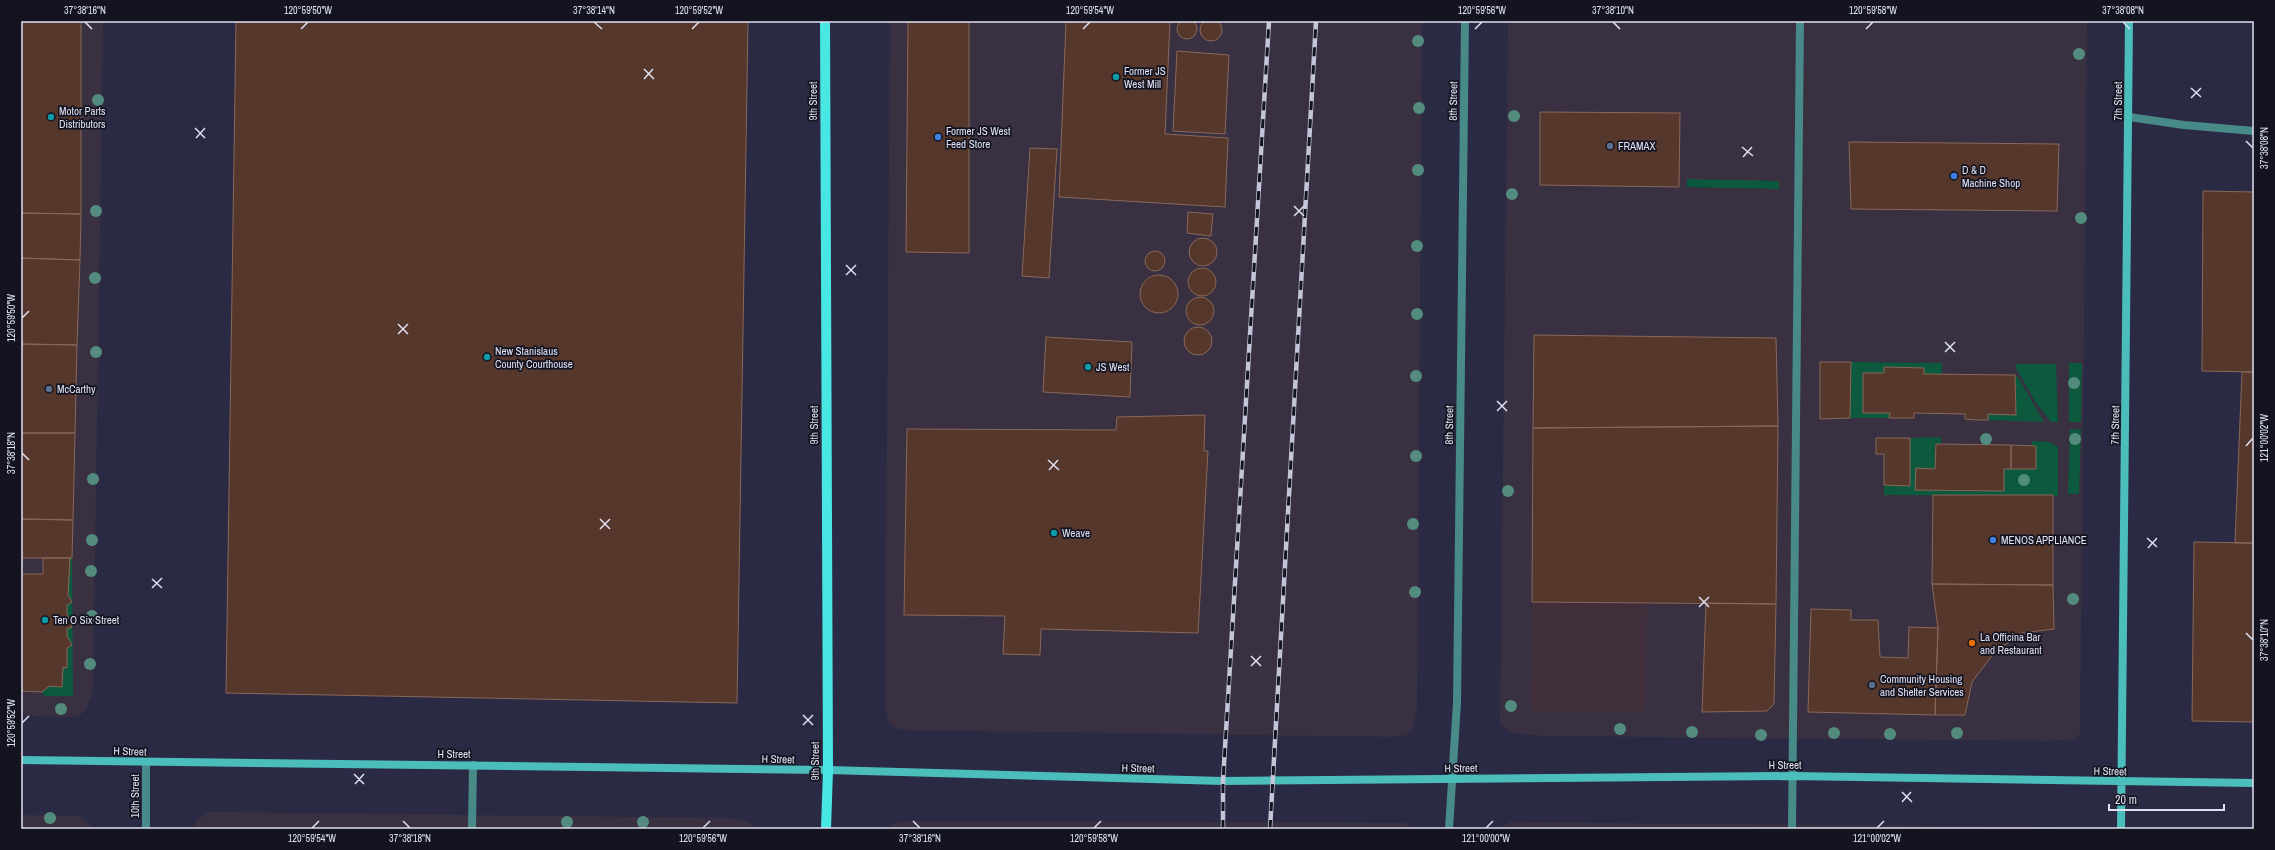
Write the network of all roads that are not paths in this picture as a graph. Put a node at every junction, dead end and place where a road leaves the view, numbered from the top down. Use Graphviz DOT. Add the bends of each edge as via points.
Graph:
graph roads {
  1 [pos="825,21"];
  2 [pos="1465,21"];
  3 [pos="1800,21"];
  4 [pos="2129,21"];
  5 [pos="2129,117"];
  6 [pos="2254,131"];
  7 [pos="21,760"];
  8 [pos="146,763"];
  9 [pos="473,765"];
  10 [pos="828,770"];
  11 [pos="1793,776"];
  12 [pos="1452,778"];
  13 [pos="2122,782"];
  14 [pos="2254,783"];
  15 [pos="146,829"];
  16 [pos="472,829"];
  17 [pos="826,829"];
  18 [pos="1449,829"];
  19 [pos="1792,829"];
  20 [pos="2120,829"];
  1 -- 10 [label="main road, 9th Street"];
  2 -- 12 [label="street, 8th Street" via="1457,703"];
  3 -- 11 [label="street"];
  4 -- 5 [label="main road, 7th Street"];
  5 -- 6 [label="street"];
  5 -- 13 [label="main road, 7th Street"];
  7 -- 8 [label="main road, H Street"];
  8 -- 9 [label="main road, H Street"];
  8 -- 15 [label="street, 10th Street"];
  9 -- 10 [label="main road, H Street"];
  9 -- 16 [label="street"];
  10 -- 12 [label="main road, H Street" via="1223,781"];
  10 -- 17 [label="main road, 9th Street"];
  11 -- 12 [label="main road, H Street"];
  11 -- 13 [label="main road, H Street"];
  11 -- 19 [label="street"];
  12 -- 18 [label="street, 8th Street"];
  13 -- 14 [label="main road, H Street"];
  13 -- 20 [label="main road, 7th Street"];
}
